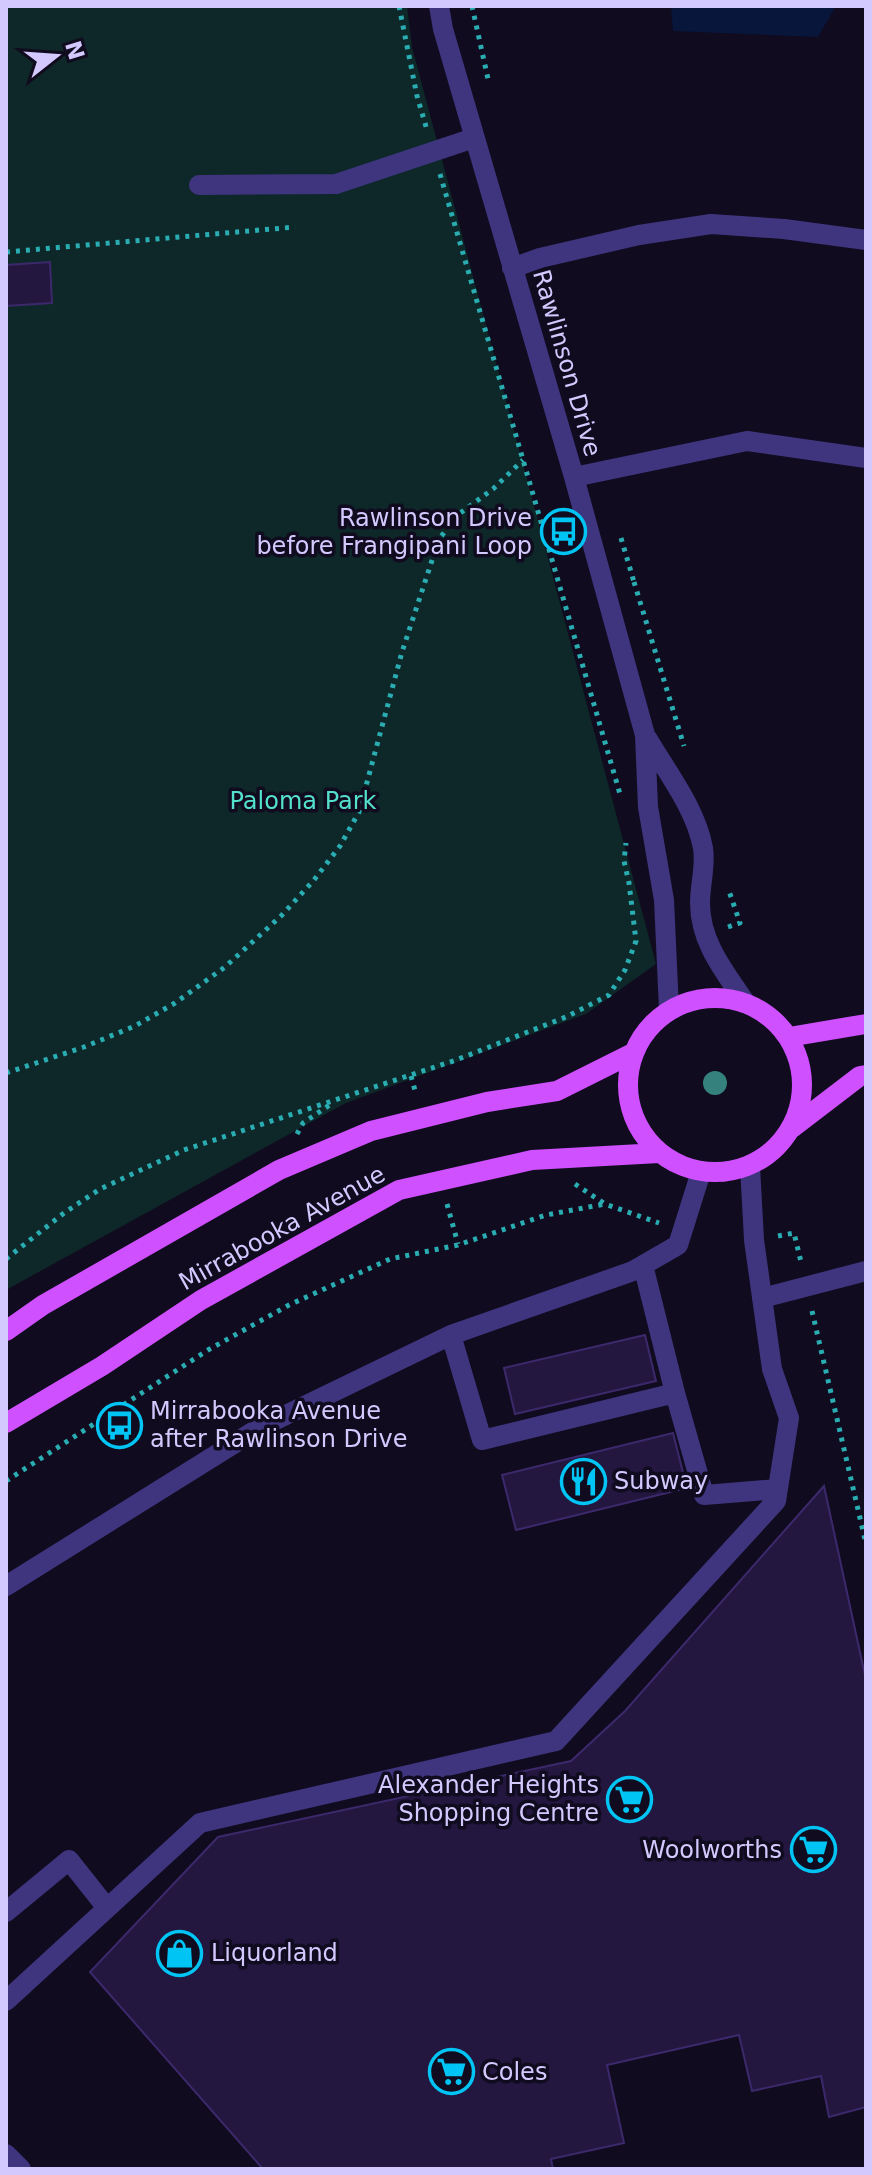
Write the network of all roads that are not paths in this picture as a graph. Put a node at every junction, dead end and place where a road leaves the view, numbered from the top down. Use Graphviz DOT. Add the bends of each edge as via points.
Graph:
graph roads {
  1 [pos="439,6"];
  2 [pos="474,138"];
  3 [pos="199,185"];
  4 [pos="866,240"];
  5 [pos="512,268"];
  6 [pos="866,458"];
  7 [pos="574,477"];
  8 [pos="645,735"];
  9 [pos="745,1002"];
  10 [pos="669,1009"];
  11 [pos="866,1024"];
  12 [pos="789,1037"];
  13 [pos="633,1053"];
  14 [pos="866,1075"];
  15 [pos="791,1129"];
  16 [pos="659,1153"];
  17 [pos="750,1166"];
  18 [pos="701,1172"];
  19 [pos="643,1265"];
  20 [pos="866,1271"];
  21 [pos="762,1298"];
  22 [pos="6,1331"];
  23 [pos="451,1335"];
  24 [pos="675,1393"];
  25 [pos="6,1423"];
  26 [pos="778,1489"];
  27 [pos="6,1586"];
  28 [pos="107,1908"];
  29 [pos="6,1912"];
  30 [pos="6,2001"];
  31 [pos="6,2154"];
  32 [pos="21,2169"];
  1 -- 2 [label="street, Rawlinson Drive"];
  2 -- 3 [label="street" via="336,184"];
  2 -- 5 [label="street, Rawlinson Drive"];
  4 -- 5 [label="street" via="711,224 639,235"];
  5 -- 7 [label="street, Rawlinson Drive"];
  6 -- 7 [label="street" via="747,441"];
  7 -- 8 [label="street, Rawlinson Drive"];
  8 -- 9 [label="street, Rawlinson Drive" via="699,834 704,934"];
  8 -- 10 [label="street, Rawlinson Drive" via="648,807 664,900"];
  9 -- 10 [label="main road, Mirrabooka Avenue" via="719,996"];
  9 -- 12 [label="main road, Mirrabooka Avenue"];
  10 -- 13 [label="main road, Mirrabooka Avenue" via="647,1028"];
  11 -- 12 [label="main road"];
  12 -- 15 [label="main road, Mirrabooka Avenue" via="803,1083"];
  13 -- 16 [label="main road, Mirrabooka Avenue" via="627,1079 630,1107 640,1132"];
  13 -- 22 [label="main road, Mirrabooka Avenue" via="557,1091 371,1131 279,1170"];
  14 -- 15 [label="main road, Mirrabooka Avenue"];
  15 -- 17 [label="main road, Mirrabooka Avenue" via="773,1151"];
  16 -- 18 [label="main road, Mirrabooka Avenue"];
  16 -- 25 [label="main road, Mirrabooka Avenue" via="532,1160 399,1190 201,1300"];
  17 -- 18 [label="main road, Mirrabooka Avenue"];
  17 -- 21 [label="street"];
  18 -- 19 [label="street" via="678,1245"];
  19 -- 23 [label="street"];
  19 -- 24 [label="street"];
  20 -- 21 [label="street"];
  21 -- 26 [label="street" via="772,1369 789,1418"];
  23 -- 24 [label="street" via="482,1440"];
  23 -- 27 [label="street" via="259,1428"];
  24 -- 26 [label="street" via="704,1495"];
  26 -- 28 [label="street" via="776,1501 556,1741 200,1823"];
  28 -- 29 [label="street" via="69,1860"];
  28 -- 30 [label="street"];
  31 -- 32 [label="street"];
}
